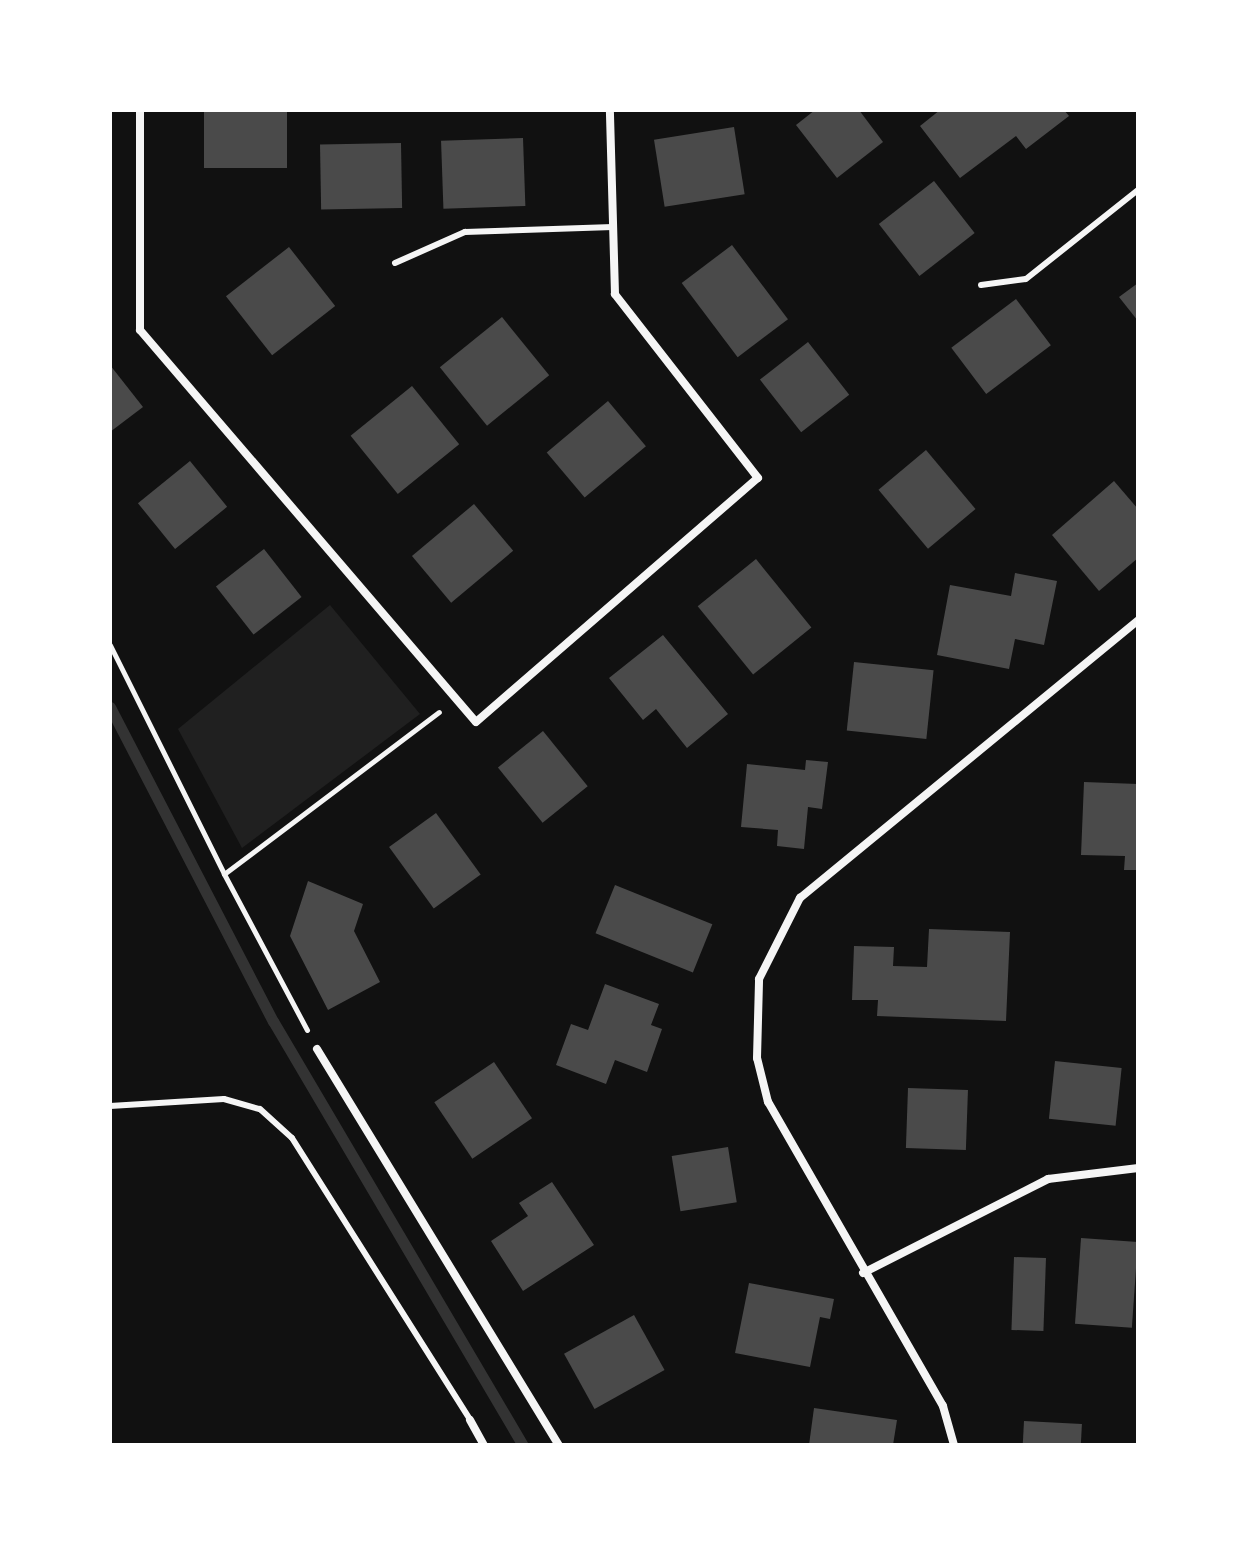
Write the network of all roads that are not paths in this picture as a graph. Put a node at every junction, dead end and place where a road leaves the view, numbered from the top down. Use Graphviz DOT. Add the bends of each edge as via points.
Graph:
graph roads {
  1 [pos="140,110"];
  2 [pos="610,110"];
  3 [pos="1138,190"];
  4 [pos="613,227"];
  5 [pos="395,263"];
  6 [pos="981,285"];
  7 [pos="1138,620"];
  8 [pos="317,1049"];
  9 [pos="110,1106"];
  10 [pos="1138,1168"];
  11 [pos="863,1273"];
  12 [pos="470,1420"];
  13 [pos="484,1445"];
  14 [pos="559,1445"];
  15 [pos="954,1445"];
  1 -- 4 [label="street" via="140,330 476,722 758,478 615,294"];
  2 -- 4 [label="street"];
  3 -- 6 [label="lane" via="1026,279"];
  4 -- 5 [label="lane" via="465,232"];
  7 -- 11 [label="street" via="800,898 768,950 756,1009 768,1102"];
  8 -- 14 [label="street"];
  9 -- 12 [label="lane" via="224,1099 260,1109 292,1138"];
  10 -- 11 [label="street" via="1048,1179"];
  11 -- 15 [label="street" via="943,1406"];
  12 -- 13 [label="street"];
}
